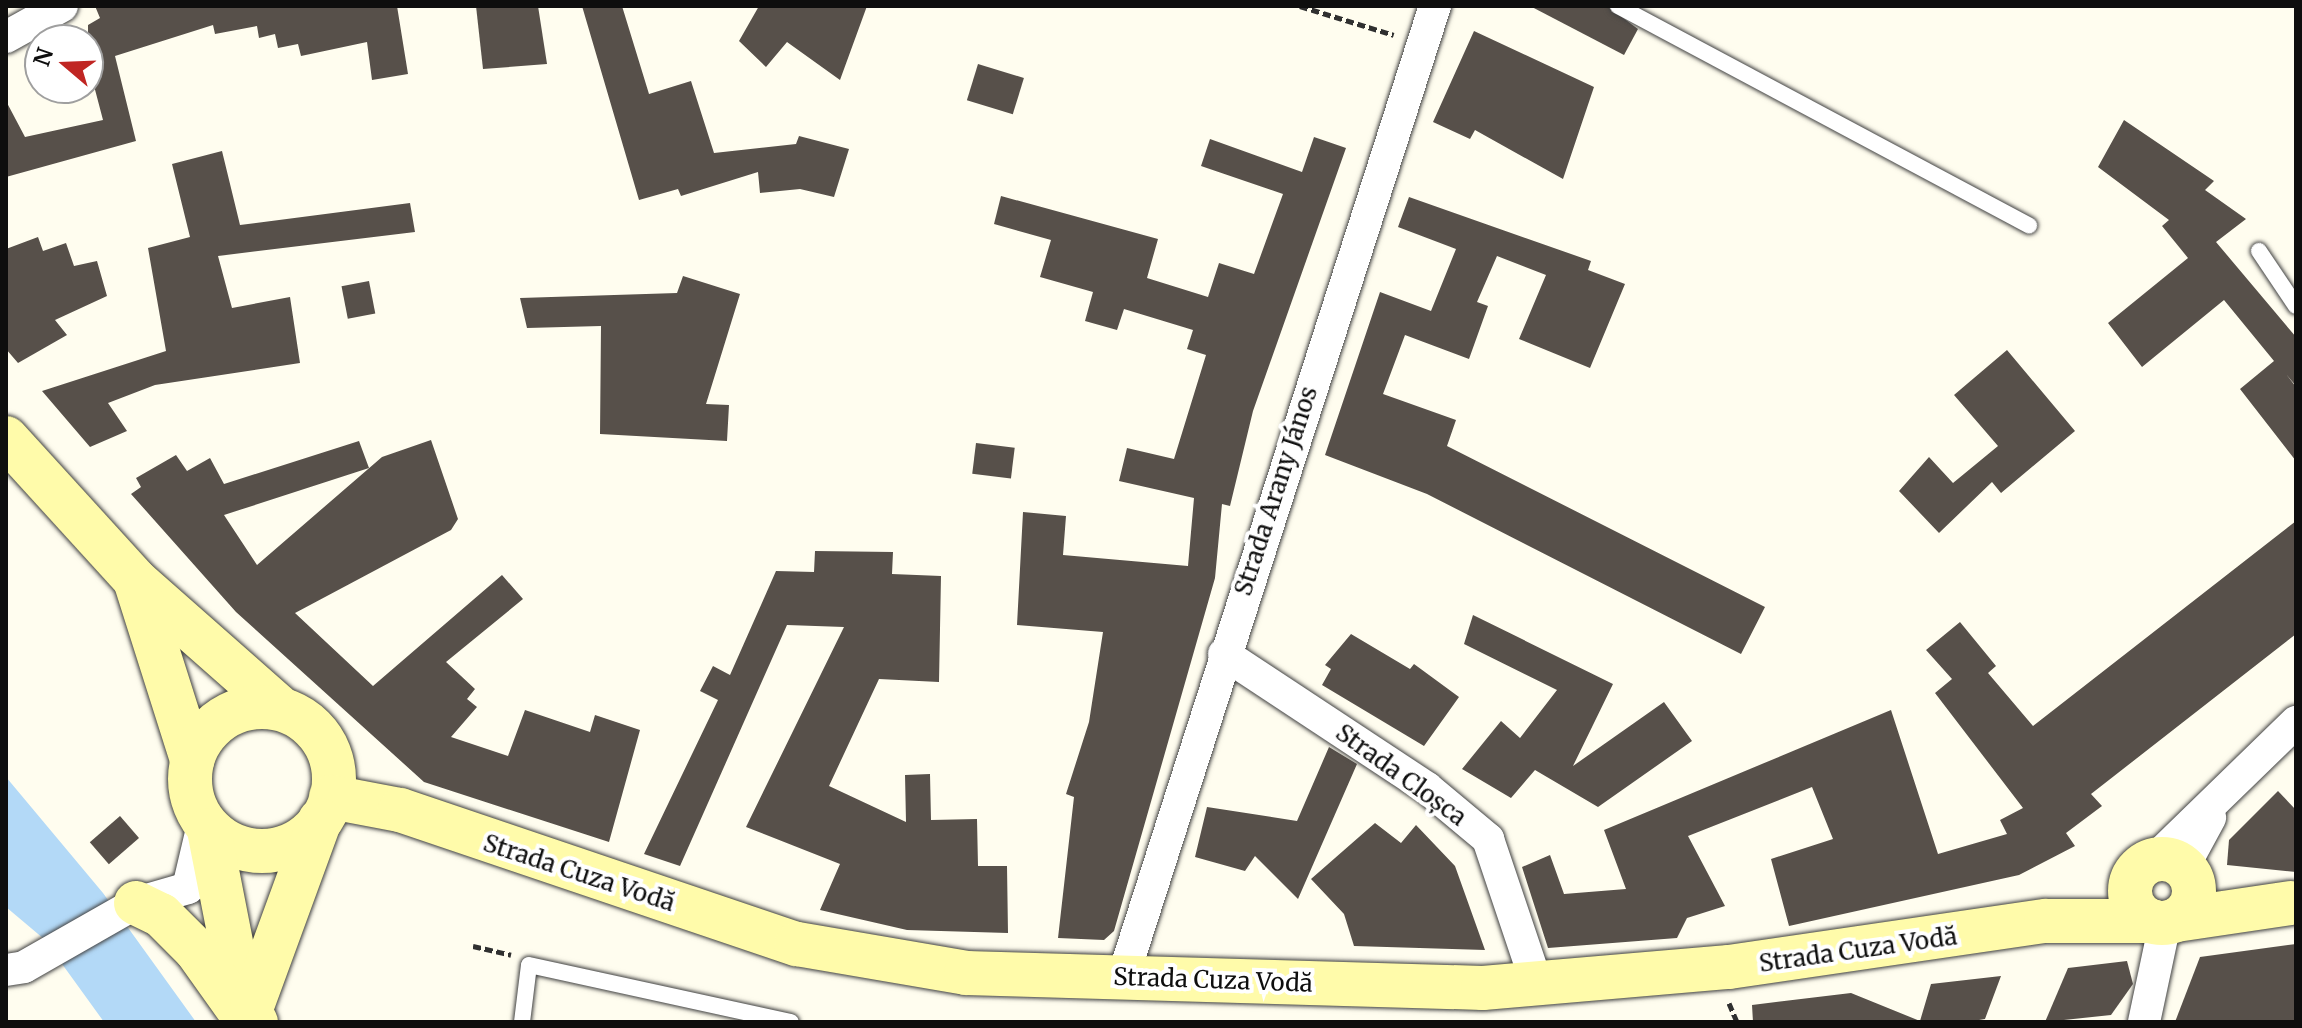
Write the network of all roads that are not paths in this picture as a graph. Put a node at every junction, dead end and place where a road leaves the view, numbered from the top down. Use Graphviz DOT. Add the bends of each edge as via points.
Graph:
graph roads {
  1 [pos="62,6"];
  2 [pos="1435,6"];
  3 [pos="1618,6"];
  4 [pos="6,37"];
  5 [pos="2029,225"];
  6 [pos="2259,251"];
  7 [pos="2296,306"];
  8 [pos="6,438"];
  9 [pos="135,580"];
  10 [pos="1224,654"];
  11 [pos="280,708"];
  12 [pos="2296,722"];
  13 [pos="192,760"];
  14 [pos="327,792"];
  15 [pos="205,824"];
  16 [pos="2166,892"];
  17 [pos="136,903"];
  18 [pos="2294,903"];
  19 [pos="6,970"];
  20 [pos="1123,977"];
  21 [pos="1537,985"];
  22 [pos="252,1017"];
  23 [pos="522,1022"];
  24 [pos="791,1022"];
  25 [pos="2144,1022"];
  1 -- 4 [label="street"];
  2 -- 10 [label="street, Strada Arany János"];
  3 -- 5 [label="lane"];
  6 -- 7 [label="lane"];
  8 -- 9 [label="main road"];
  9 -- 11 [label="main road"];
  9 -- 13 [label="main road"];
  10 -- 20 [label="street, Strada Arany János"];
  10 -- 21 [label="street, Strada Cloșca" via="1427,788 1488,839"];
  11 -- 13 [label="main road" via="226,717"];
  11 -- 14 [label="main road" via="312,727"];
  12 -- 16 [label="street" via="2231,780"];
  13 -- 15 [label="main road" via="191,790"];
  14 -- 15 [label="main road" via="280,848 255,851"];
  14 -- 20 [label="main road, Strada Cuza Vodă" via="400,810 531,859 870,961 966,973"];
  14 -- 22 [label="main road"];
  15 -- 17 [label="street" via="188,888"];
  15 -- 22 [label="main road" via="241,993"];
  16 -- 18 [label="main road, Strada Cuza Vodă"];
  16 -- 21 [label="main road, Strada Cuza Vodă" via="2046,921 1729,967"];
  16 -- 25 [label="street"];
  17 -- 19 [label="street" via="38,960"];
  17 -- 22 [label="main road" via="161,915"];
  20 -- 21 [label="main road, Strada Cuza Vodă"];
  23 -- 24 [label="lane" via="529,965"];
}
